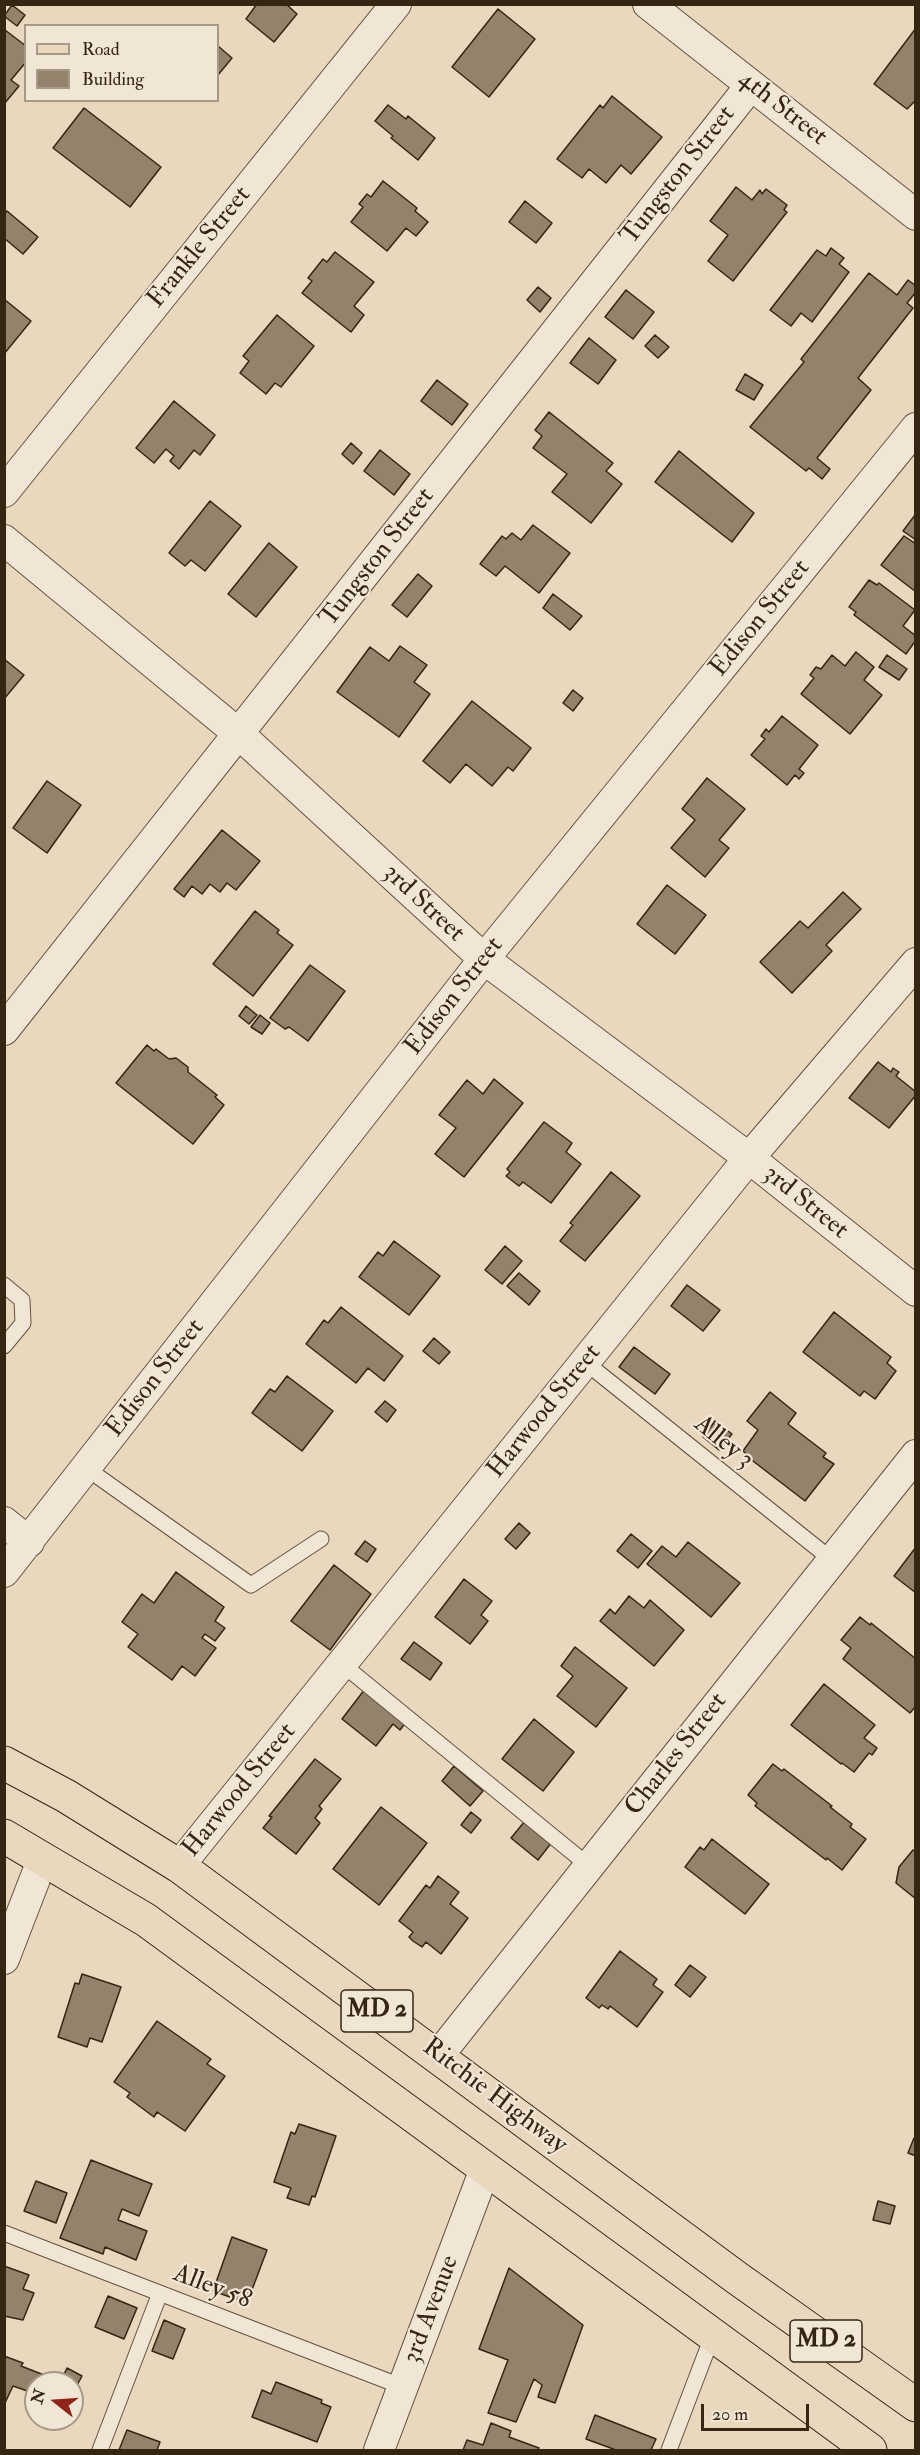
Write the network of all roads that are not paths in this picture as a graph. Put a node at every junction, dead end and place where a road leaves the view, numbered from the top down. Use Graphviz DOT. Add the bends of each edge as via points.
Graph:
graph roads {
  1 [pos="396,4"];
  2 [pos="648,4"];
  3 [pos="751,85"];
  4 [pos="915,215"];
  5 [pos="915,428"];
  6 [pos="4,492"];
  7 [pos="4,540"];
  8 [pos="239,734"];
  9 [pos="484,959"];
  10 [pos="915,963"];
  11 [pos="4,1030"];
  12 [pos="749,1158"];
  13 [pos="4,1285"];
  14 [pos="915,1291"];
  15 [pos="4,1346"];
  16 [pos="585,1362"];
  17 [pos="915,1455"];
  18 [pos="86,1468"];
  19 [pos="4,1522"];
  20 [pos="321,1539"];
  21 [pos="29,1542"];
  22 [pos="832,1560"];
  23 [pos="4,1572"];
  24 [pos="342,1664"];
  25 [pos="4,1763"];
  26 [pos="4,1836"];
  27 [pos="43,1858"];
  28 [pos="179,1866"];
  29 [pos="589,1866"];
  30 [pos="4,1959"];
  31 [pos="438,2056"];
  32 [pos="485,2169"];
  33 [pos="4,2233"];
  34 [pos="160,2293"];
  35 [pos="712,2337"];
  36 [pos="403,2387"];
  37 [pos="915,2405"];
  38 [pos="100,2451"];
  39 [pos="379,2451"];
  40 [pos="669,2451"];
  41 [pos="870,2451"];
  1 -- 6 [label="street, Frankle Street"];
  2 -- 3 [label="street, 4th Street"];
  3 -- 4 [label="street, 4th Street"];
  3 -- 8 [label="street, Tungston Street"];
  5 -- 9 [label="street, Edison Street"];
  7 -- 8 [label="street, 3rd Street"];
  8 -- 9 [label="street, 3rd Street"];
  8 -- 11 [label="street, Tungston Street"];
  9 -- 12 [label="street, 3rd Street"];
  9 -- 18 [label="street, Edison Street"];
  10 -- 12 [label="street, Harwood Street"];
  12 -- 14 [label="street, 3rd Street"];
  12 -- 16 [label="street, Harwood Street"];
  13 -- 15 [label="lane" via="22,1300 23,1323"];
  16 -- 22 [label="lane, Alley 3"];
  16 -- 24 [label="street, Harwood Street"];
  17 -- 22 [label="street, Charles Street"];
  18 -- 20 [label="lane" via="251,1586"];
  18 -- 21 [label="street, Edison Street"];
  19 -- 21 [label="street"];
  21 -- 23 [label="street, Edison Street"];
  22 -- 29 [label="street, Charles Street"];
  24 -- 28 [label="street, Harwood Street"];
  24 -- 29 [label="lane"];
  25 -- 28 [label="main road, Ritchie Highway / MD 2" via="66,1796"];
  26 -- 27 [label="main road, MD 2"];
  27 -- 30 [label="street"];
  27 -- 32 [label="main road, MD 2" via="146,1920"];
  28 -- 31 [label="main road, Ritchie Highway / MD 2"];
  29 -- 31 [label="street, Charles Street"];
  31 -- 37 [label="main road, Ritchie Highway / MD 2"];
  32 -- 35 [label="main road, MD 2"];
  32 -- 36 [label="street, 3rd Avenue"];
  33 -- 34 [label="lane, Alley 58"];
  34 -- 36 [label="lane, Alley 58"];
  34 -- 38 [label="lane"];
  35 -- 40 [label="lane"];
  35 -- 41 [label="main road, MD 2"];
  36 -- 39 [label="street, 3rd Avenue"];
}
